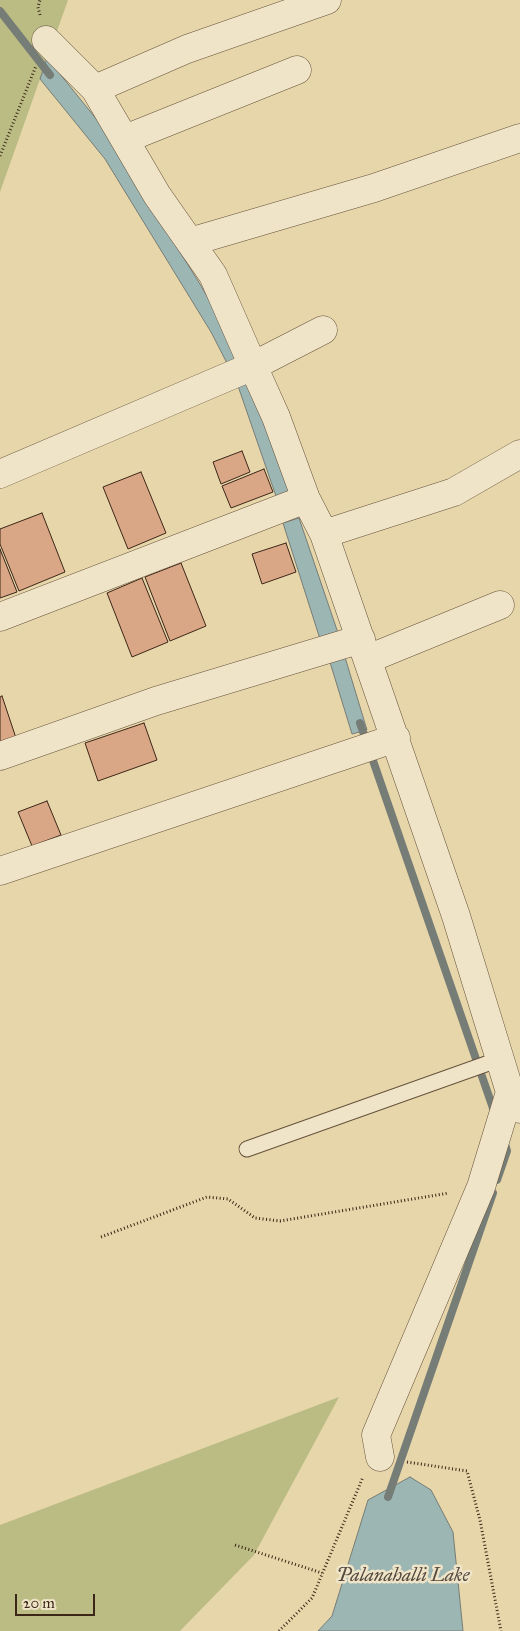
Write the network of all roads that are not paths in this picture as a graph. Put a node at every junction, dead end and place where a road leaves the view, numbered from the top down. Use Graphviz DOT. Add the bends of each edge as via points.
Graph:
graph roads {
  1 [pos="327,0"];
  2 [pos="46,40"];
  3 [pos="297,70"];
  4 [pos="95,89"];
  5 [pos="520,138"];
  6 [pos="124,139"];
  7 [pos="190,242"];
  8 [pos="323,330"];
  9 [pos="253,366"];
  10 [pos="520,454"];
  11 [pos="0,474"];
  12 [pos="306,499"];
  13 [pos="324,534"];
  14 [pos="500,606"];
  15 [pos="0,617"];
  16 [pos="364,649"];
  17 [pos="396,738"];
  18 [pos="0,756"];
  19 [pos="0,871"];
  20 [pos="500,1059"];
  21 [pos="515,1101"];
  22 [pos="247,1150"];
  23 [pos="380,1458"];
  1 -- 4 [label="street" via="187,49"];
  2 -- 4 [label="street"];
  3 -- 6 [label="street"];
  4 -- 6 [label="street"];
  5 -- 7 [label="street" via="374,188"];
  6 -- 7 [label="street"];
  7 -- 9 [label="street" via="213,275"];
  8 -- 9 [label="street"];
  9 -- 11 [label="street"];
  9 -- 12 [label="street"];
  10 -- 13 [label="street" via="454,492"];
  12 -- 13 [label="street"];
  12 -- 15 [label="street"];
  13 -- 16 [label="street"];
  14 -- 16 [label="street"];
  16 -- 17 [label="street"];
  16 -- 18 [label="street" via="156,701"];
  17 -- 19 [label="street"];
  17 -- 20 [label="street"];
  20 -- 21 [label="street"];
  20 -- 22 [label="lane"];
  21 -- 23 [label="street" via="376,1435"];
}
